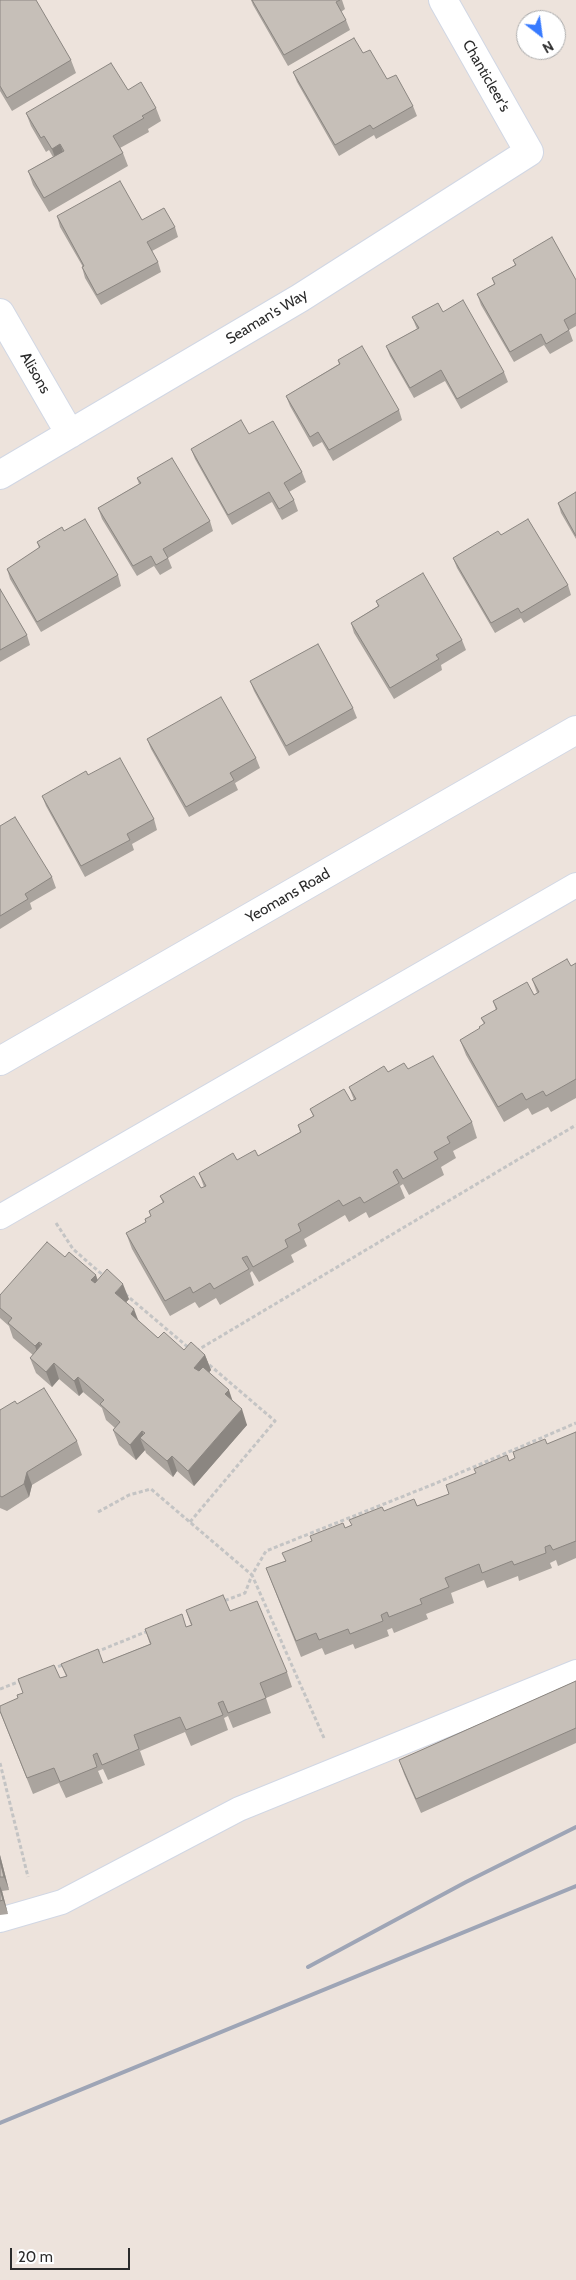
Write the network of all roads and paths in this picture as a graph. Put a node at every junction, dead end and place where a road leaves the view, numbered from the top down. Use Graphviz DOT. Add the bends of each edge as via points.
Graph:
graph roads {
  1 [pos="443,0"];
  2 [pos="529,152"];
  3 [pos="0,313"];
  4 [pos="70,434"];
  5 [pos="0,475"];
  6 [pos="576,730"];
  7 [pos="576,885"];
  8 [pos="0,1061"];
  9 [pos="576,1125"];
  10 [pos="37,1196"];
  11 [pos="0,1217"];
  12 [pos="110,1282"];
  13 [pos="118,1288"];
  14 [pos="194,1352"];
  15 [pos="576,1423"];
  16 [pos="98,1512"];
  17 [pos="190,1522"];
  18 [pos="252,1576"];
  19 [pos="216,1604"];
  20 [pos="157,1628"];
  21 [pos="92,1653"];
  22 [pos="74,1660"];
  23 [pos="46,1671"];
  24 [pos="576,1672"];
  25 [pos="28,1678"];
  26 [pos="0,1689"];
  27 [pos="0,1763"];
  28 [pos="337,1769"];
  29 [pos="37,1909"];
  30 [pos="0,1920"];
  1 -- 2 [label="street, Chanticleer's"];
  2 -- 4 [label="street, Seaman's Way" via="300,298"];
  3 -- 4 [label="street, Alisons"];
  4 -- 5 [label="street, Seaman's Way"];
  6 -- 8 [label="street, Yeomans Road"];
  7 -- 10 [label="lane"];
  9 -- 14 [label="path"];
  10 -- 11 [label="lane"];
  10 -- 12 [label="path" via="73,1249"];
  13 -- 14 [label="path"];
  14 -- 17 [label="path" via="275,1422"];
  15 -- 18 [label="path" via="266,1551"];
  16 -- 17 [label="path" via="129,1495 151,1489"];
  17 -- 18 [label="path"];
  18 -- 19 [label="path" via="245,1593"];
  18 -- 28 [label="path"];
  20 -- 21 [label="path"];
  22 -- 23 [label="path"];
  24 -- 28 [label="lane"];
  25 -- 26 [label="path"];
  27 -- 29 [label="path"];
  28 -- 29 [label="lane" via="239,1809 62,1902"];
  29 -- 30 [label="lane"];
}
